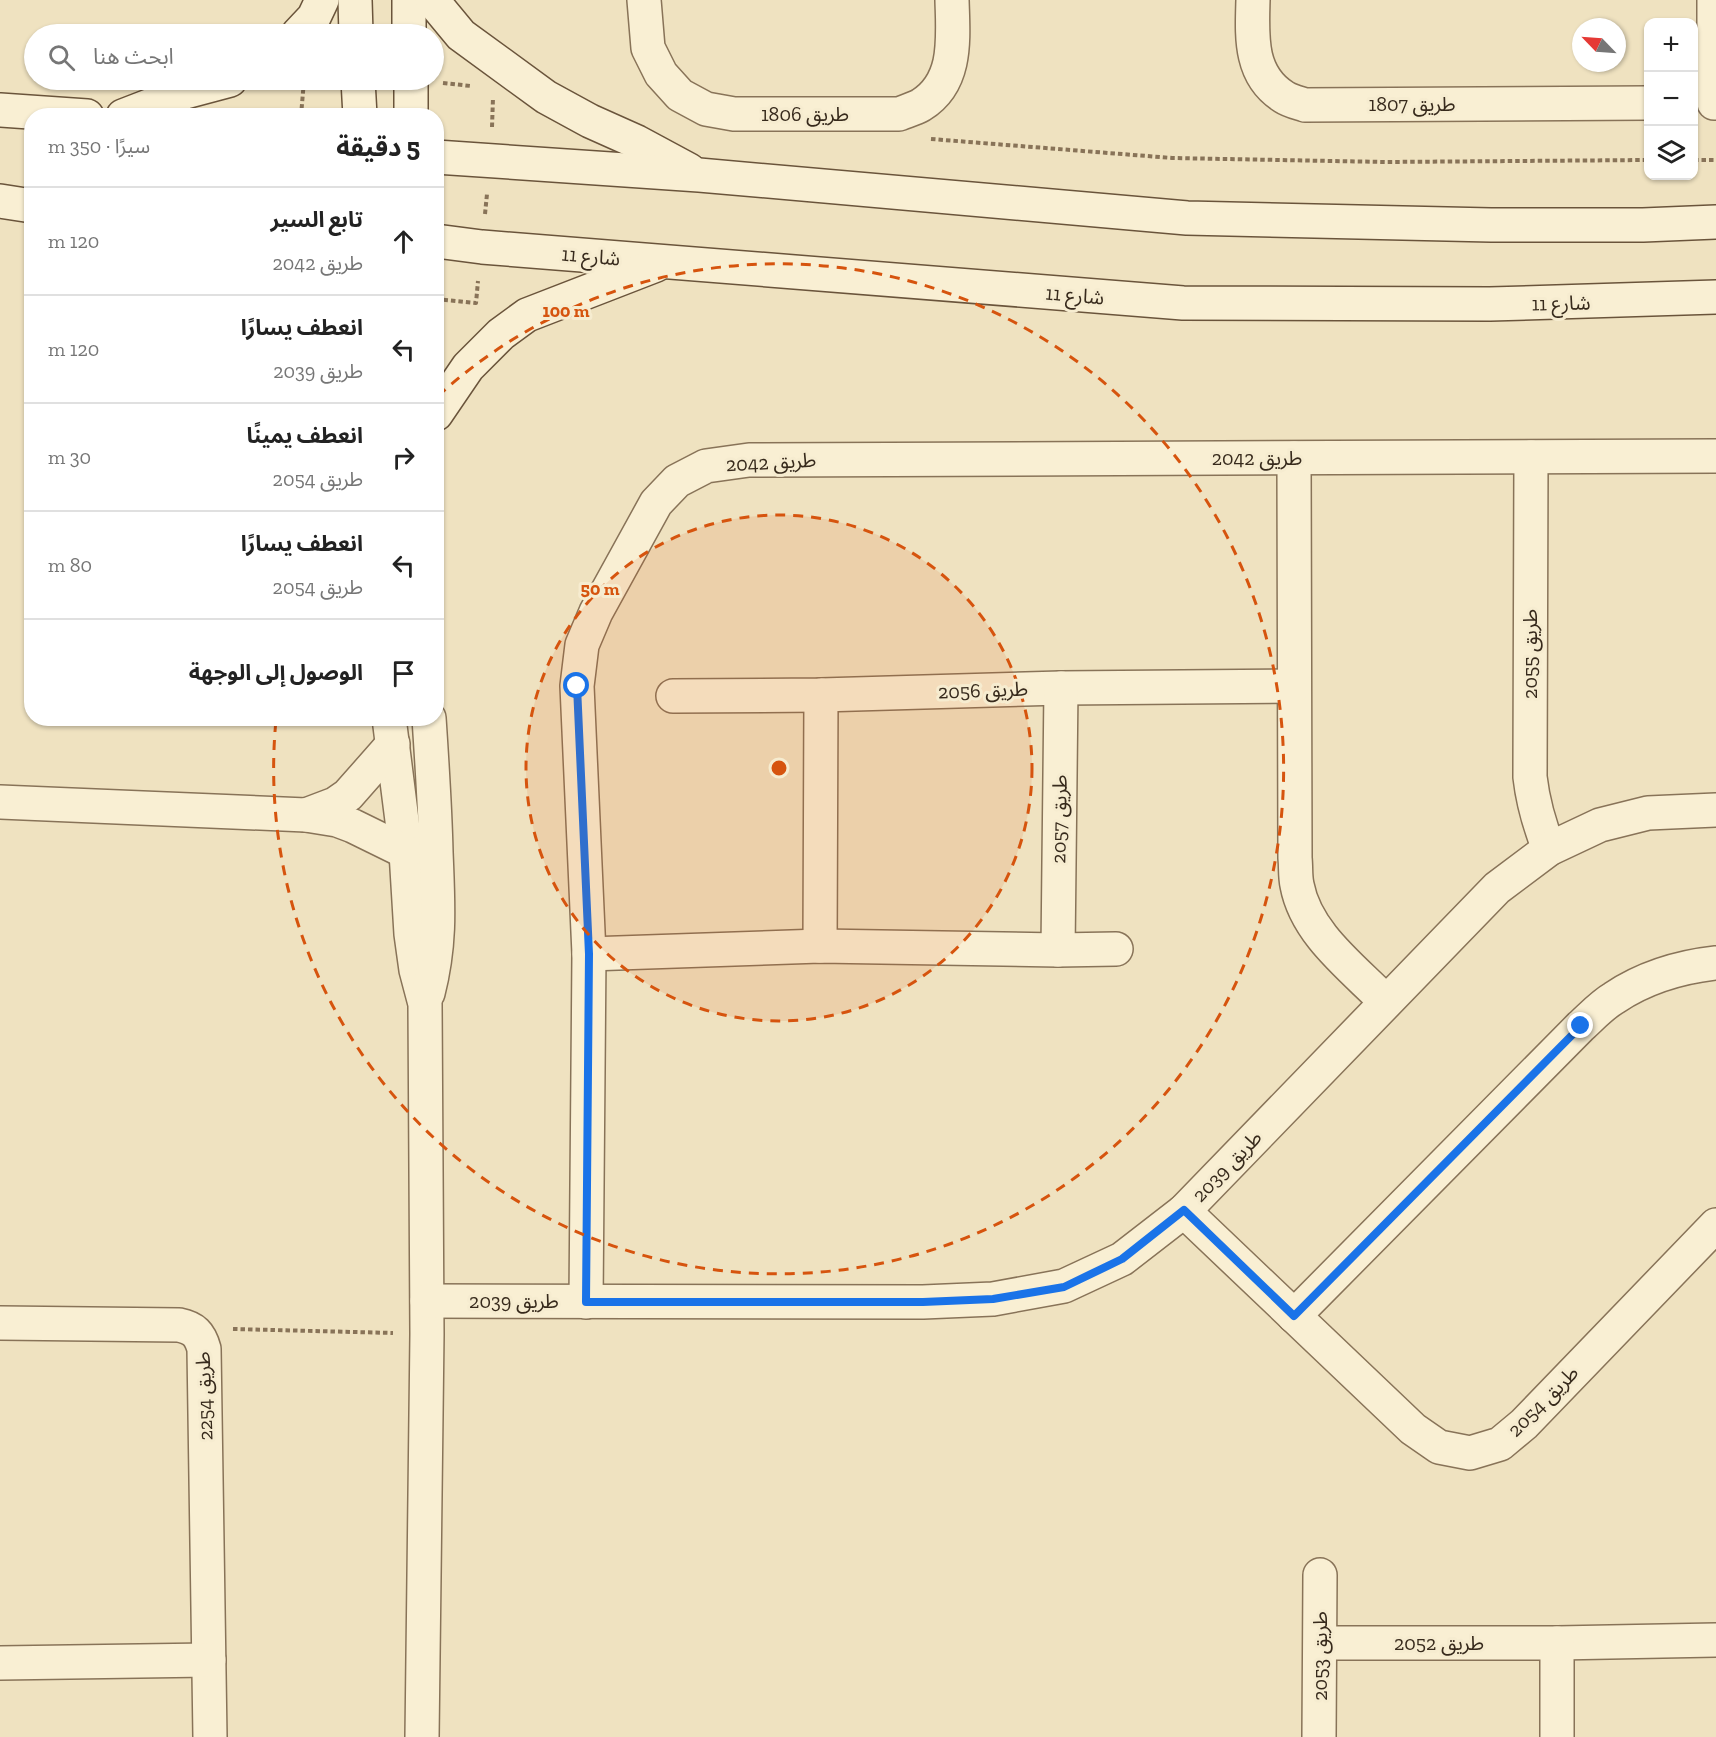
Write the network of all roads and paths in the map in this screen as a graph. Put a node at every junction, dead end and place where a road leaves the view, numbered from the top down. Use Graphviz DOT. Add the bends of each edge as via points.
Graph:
graph roads {
  1 [pos="322,0"];
  2 [pos="355,0"];
  3 [pos="408,0"];
  4 [pos="432,0"];
  5 [pos="644,0"];
  6 [pos="952,0"];
  7 [pos="1253,0"];
  8 [pos="1714,0"];
  9 [pos="307,24"];
  10 [pos="356,24"];
  11 [pos="409,24"];
  12 [pos="192,90"];
  13 [pos="303,90"];
  14 [pos="359,90"];
  15 [pos="411,90"];
  16 [pos="1644,103"];
  17 [pos="1708,103"];
  18 [pos="144,108"];
  19 [pos="302,108"];
  20 [pos="360,108"];
  21 [pos="411,108"];
  22 [pos="0,110"];
  23 [pos="24,112"];
  24 [pos="920,139"];
  25 [pos="444,158"];
  26 [pos="1644,160"];
  27 [pos="1698,160"];
  28 [pos="1716,160"];
  29 [pos="699,175"];
  30 [pos="0,201"];
  31 [pos="24,205"];
  32 [pos="1716,222"];
  33 [pos="444,241"];
  34 [pos="665,262"];
  35 [pos="1716,297"];
  36 [pos="444,402"];
  37 [pos="1716,456"];
  38 [pos="1531,457"];
  39 [pos="1294,458"];
  40 [pos="1294,686"];
  41 [pos="1061,688"];
  42 [pos="821,695"];
  43 [pos="673,696"];
  44 [pos="430,726"];
  45 [pos="391,731"];
  46 [pos="0,802"];
  47 [pos="1716,810"];
  48 [pos="306,815"];
  49 [pos="1550,849"];
  50 [pos="405,852"];
  51 [pos="820,946"];
  52 [pos="1116,949"];
  53 [pos="1058,951"];
  54 [pos="589,954"];
  55 [pos="1716,963"];
  56 [pos="1386,1002"];
  57 [pos="425,1004"];
  58 [pos="1184,1210"];
  59 [pos="1716,1225"];
  60 [pos="427,1301"];
  61 [pos="586,1302"];
  62 [pos="1294,1316"];
  63 [pos="0,1323"];
  64 [pos="190,1328"];
  65 [pos="427,1334"];
  66 [pos="1320,1575"];
  67 [pos="1716,1640"];
  68 [pos="1321,1643"];
  69 [pos="1557,1643"];
  70 [pos="209,1660"];
  71 [pos="0,1663"];
  72 [pos="210,1737"];
  73 [pos="422,1737"];
  74 [pos="1319,1737"];
  75 [pos="1557,1737"];
  1 -- 9 [label="street"];
  2 -- 10 [label="street"];
  3 -- 11 [label="street"];
  4 -- 29 [label="street" via="461,35 546,97"];
  5 -- 6 [label="street, طريق 1806" via="648,48 660,74 680,95 706,109 734,114 899,114 920,106 938,90 949,70 953,47"];
  7 -- 16 [label="street, طريق 1807" via="1256,62 1267,83 1284,97 1305,105"];
  8 -- 17 [label="street"];
  12 -- 18 [label="street"];
  13 -- 19 [label="path"];
  14 -- 20 [label="street"];
  15 -- 21 [label="street"];
  22 -- 23 [label="street"];
  24 -- 26 [label="path" via="1172,158 1386,162"];
  25 -- 29 [label="street"];
  27 -- 28 [label="path"];
  29 -- 32 [label="street" via="1187,218 1491,225"];
  30 -- 31 [label="street"];
  33 -- 34 [label="street, شارع 11"];
  34 -- 35 [label="street, شارع 11" via="1183,303 1490,304"];
  34 -- 36 [label="street" via="527,315 468,367"];
  37 -- 38 [label="street, طريق 2042"];
  38 -- 39 [label="street, طريق 2042"];
  38 -- 49 [label="street, طريق 2055" via="1530,777 1535,809"];
  39 -- 40 [label="street"];
  39 -- 54 [label="street, طريق 2042" via="749,460 706,466 676,481 656,503 582,645 577,686"];
  40 -- 41 [label="street, طريق 2056"];
  40 -- 56 [label="street" via="1297,886 1306,913 1322,936"];
  41 -- 42 [label="street, طريق 2056"];
  41 -- 53 [label="street, طريق 2057"];
  42 -- 43 [label="street, طريق 2056"];
  42 -- 51 [label="street"];
  44 -- 57 [label="street" via="439,932"];
  45 -- 48 [label="street" via="348,795"];
  45 -- 50 [label="street"];
  46 -- 48 [label="street"];
  47 -- 49 [label="street, طريق 2039" via="1648,813 1600,825"];
  48 -- 50 [label="street" via="337,820"];
  49 -- 56 [label="street, طريق 2039" via="1497,888"];
  50 -- 57 [label="street" via="411,934"];
  51 -- 53 [label="street"];
  51 -- 54 [label="street"];
  52 -- 53 [label="street"];
  54 -- 61 [label="street, طريق 2042"];
  55 -- 62 [label="street" via="1643,981 1611,999"];
  56 -- 58 [label="street, طريق 2039"];
  57 -- 60 [label="street"];
  58 -- 61 [label="street, طريق 2039" via="1122,1259 1064,1287 993,1299"];
  58 -- 62 [label="street, طريق 2054"];
  59 -- 62 [label="street, طريق 2054" via="1524,1424 1500,1444 1470,1453 1439,1447 1413,1430"];
  60 -- 61 [label="street, طريق 2039"];
  60 -- 65 [label="street"];
  63 -- 64 [label="street, طريق 2254"];
  64 -- 65 [label="path"];
  64 -- 70 [label="street, طريق 2254" via="200,1337 204,1349"];
  65 -- 73 [label="street"];
  66 -- 68 [label="street, طريق 2053"];
  67 -- 69 [label="street, طريق 2052"];
  68 -- 69 [label="street, طريق 2052"];
  68 -- 74 [label="street, طريق 2053"];
  69 -- 75 [label="street"];
  70 -- 71 [label="street"];
  70 -- 72 [label="street, طريق 2254"];
}
